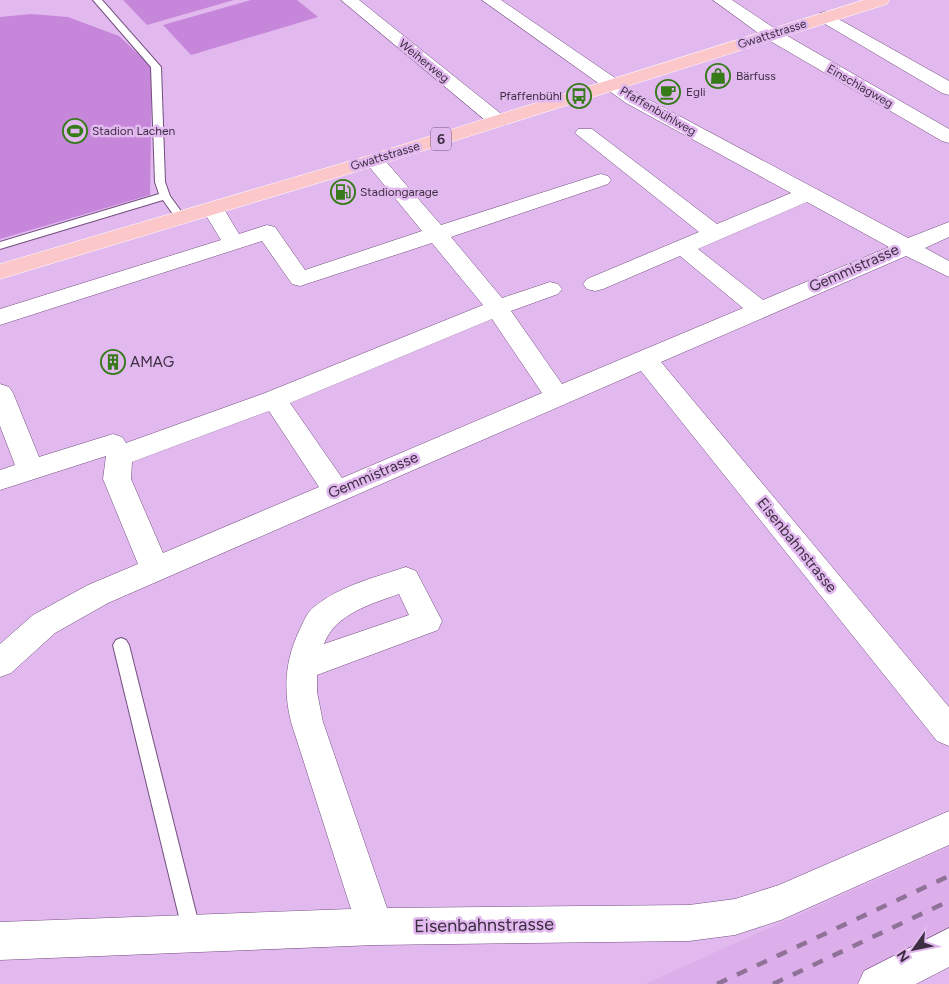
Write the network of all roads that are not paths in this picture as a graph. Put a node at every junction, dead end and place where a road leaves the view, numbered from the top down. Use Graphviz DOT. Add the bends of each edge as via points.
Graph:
graph roads {
  1 [pos="97,0"];
  2 [pos="349,0"];
  3 [pos="490,0"];
  4 [pos="721,0"];
  5 [pos="881,0"];
  6 [pos="826,17"];
  7 [pos="771,34"];
  8 [pos="613,85"];
  9 [pos="949,88"];
  10 [pos="498,121"];
  11 [pos="585,133"];
  12 [pos="949,137"];
  13 [pos="374,160"];
  14 [pos="601,180"];
  15 [pos="807,194"];
  16 [pos="165,196"];
  17 [pos="213,209"];
  18 [pos="181,218"];
  19 [pos="432,228"];
  20 [pos="949,229"];
  21 [pos="698,240"];
  22 [pos="234,243"];
  23 [pos="0,246"];
  24 [pos="904,246"];
  25 [pos="949,270"];
  26 [pos="0,272"];
  27 [pos="595,284"];
  28 [pos="550,289"];
  29 [pos="497,308"];
  30 [pos="760,310"];
  31 [pos="0,317"];
  32 [pos="645,360"];
  33 [pos="0,393"];
  34 [pos="557,396"];
  35 [pos="274,399"];
  36 [pos="119,456"];
  37 [pos="30,469"];
  38 [pos="0,480"];
  39 [pos="336,491"];
  40 [pos="155,569"];
  41 [pos="121,645"];
  42 [pos="0,663"];
  43 [pos="303,665"];
  44 [pos="949,731"];
  45 [pos="949,828"];
  46 [pos="375,927"];
  47 [pos="192,935"];
  48 [pos="0,941"];
  49 [pos="949,947"];
  50 [pos="877,984"];
  1 -- 16 [label="lane" via="156,67 160,182"];
  2 -- 10 [label="street, Weiherweg"];
  3 -- 8 [label="street, Pfaffenbühlweg"];
  4 -- 7 [label="street, Einschlagweg"];
  5 -- 6 [label="main road, Gwattstrasse / 6"];
  6 -- 7 [label="main road, Gwattstrasse / 6"];
  6 -- 9 [label="street, Gwattstrasse"];
  7 -- 8 [label="main road, Gwattstrasse / 6"];
  7 -- 12 [label="street, Einschlagweg"];
  8 -- 10 [label="main road, Gwattstrasse / 6"];
  8 -- 15 [label="street, Pfaffenbühlweg"];
  10 -- 13 [label="main road, Gwattstrasse / 6"];
  11 -- 21 [label="street"];
  13 -- 17 [label="main road, Gwattstrasse / 6"];
  13 -- 19 [label="street"];
  14 -- 19 [label="street"];
  15 -- 21 [label="street"];
  15 -- 24 [label="street, Pfaffenbühlweg"];
  16 -- 18 [label="lane"];
  16 -- 23 [label="lane"];
  17 -- 18 [label="main road, Gwattstrasse / 6"];
  17 -- 22 [label="street"];
  18 -- 26 [label="main road, Gwattstrasse / 6"];
  19 -- 22 [label="street" via="296,272 267,232"];
  19 -- 29 [label="street"];
  20 -- 24 [label="street, Gemmistrasse"];
  21 -- 27 [label="street"];
  21 -- 30 [label="street"];
  22 -- 31 [label="street"];
  24 -- 25 [label="street, Pfaffenbühlweg"];
  24 -- 30 [label="street, Gemmistrasse"];
  28 -- 29 [label="street"];
  29 -- 34 [label="street"];
  29 -- 35 [label="street"];
  30 -- 32 [label="street, Gemmistrasse"];
  32 -- 34 [label="street, Gemmistrasse"];
  32 -- 44 [label="street, Eisenbahnstrasse"];
  33 -- 37 [label="street"];
  34 -- 39 [label="street, Gemmistrasse"];
  35 -- 36 [label="street"];
  35 -- 39 [label="street"];
  36 -- 37 [label="street" via="113,444"];
  36 -- 40 [label="street" via="117,479"];
  37 -- 38 [label="street"];
  39 -- 40 [label="street, Gemmistrasse"];
  40 -- 42 [label="street, Gemmistrasse" via="98,594 44,624"];
  41 -- 47 [label="lane"];
  43 -- 46 [label="street" via="301,693 314,745"];
  45 -- 46 [label="street, Eisenbahnstrasse" via="781,902 735,917 689,923"];
  46 -- 47 [label="street, Eisenbahnstrasse"];
  47 -- 48 [label="street, Eisenbahnstrasse"];
  49 -- 50 [label="street"];
}
